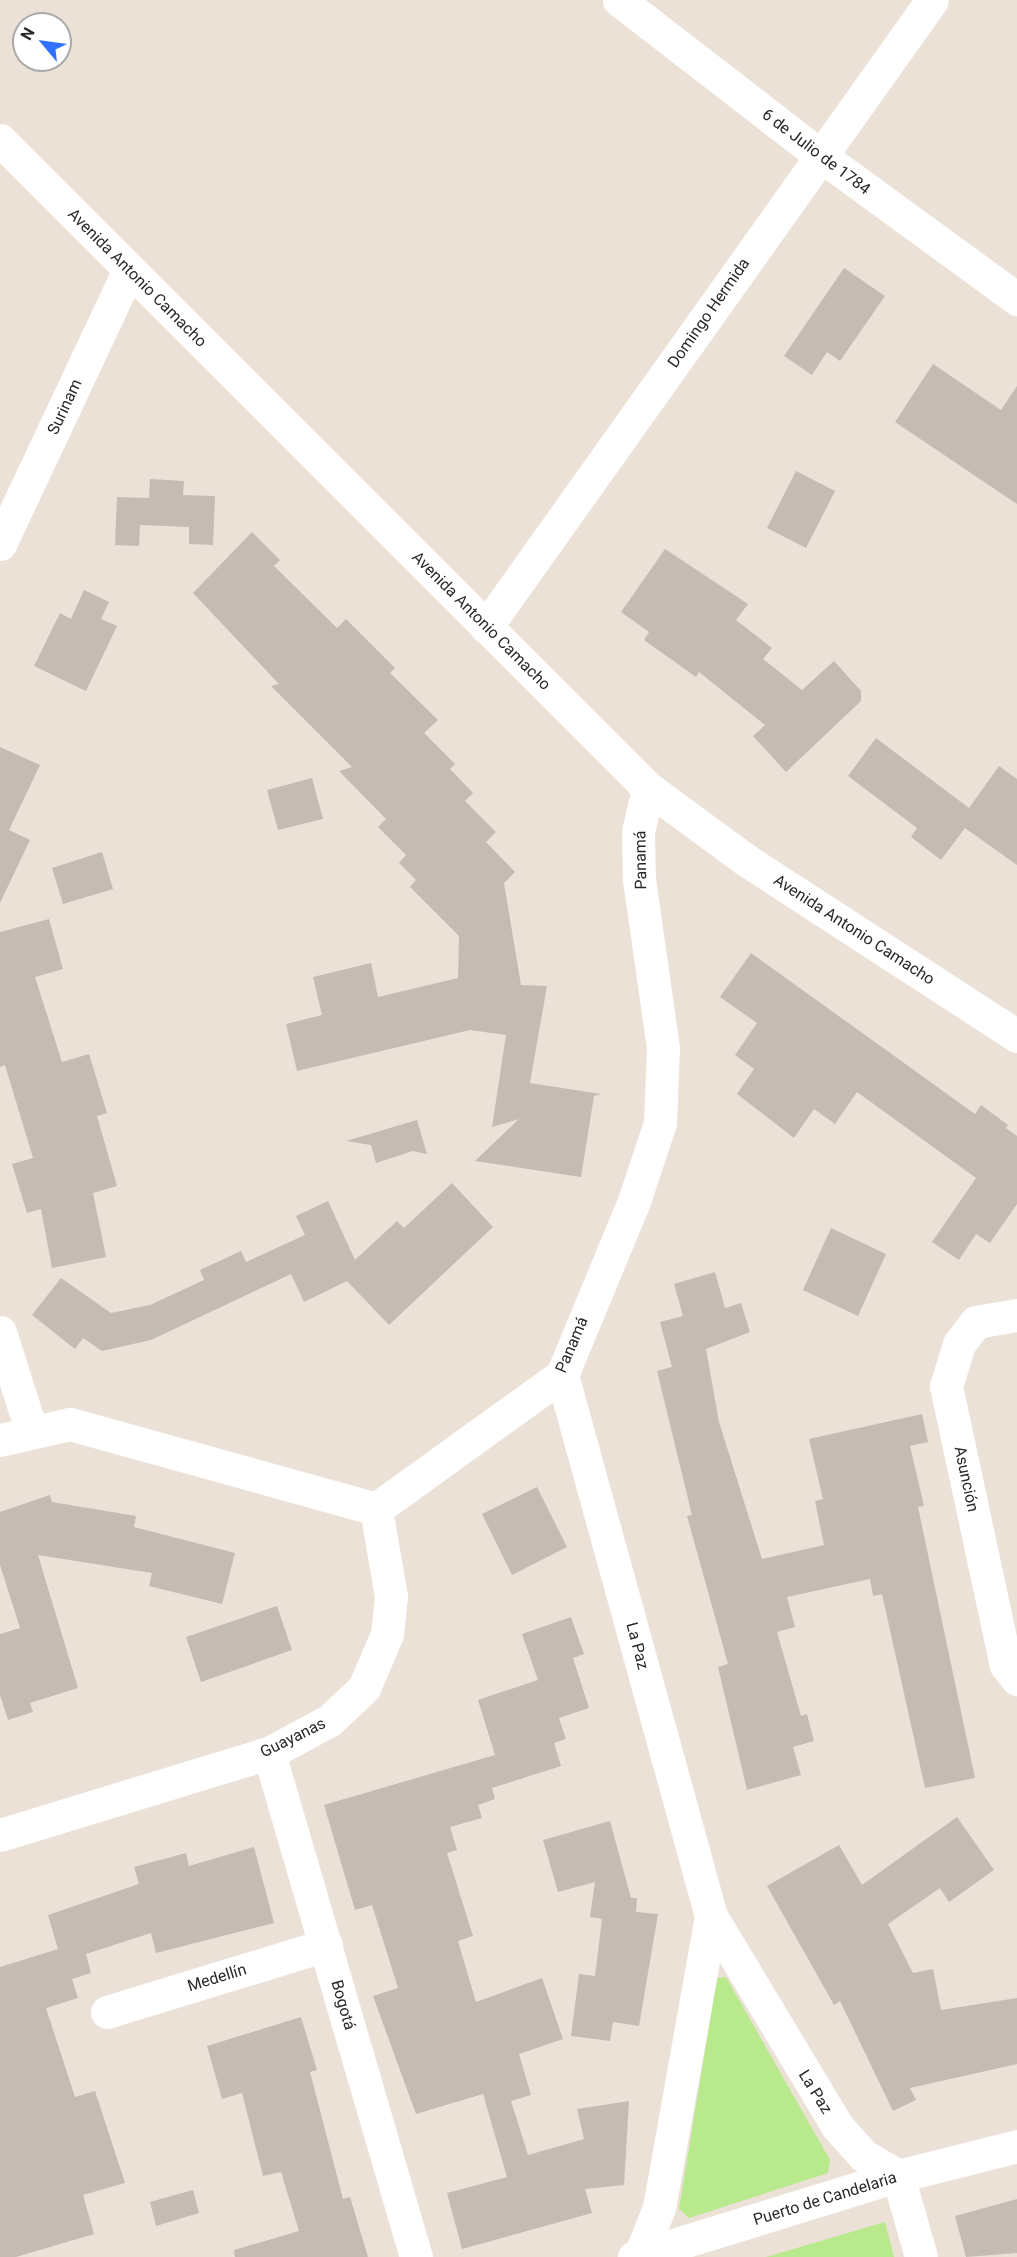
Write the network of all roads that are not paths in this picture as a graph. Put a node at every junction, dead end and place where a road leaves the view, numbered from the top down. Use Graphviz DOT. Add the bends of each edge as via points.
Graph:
graph roads {
  1 [pos="619,0"];
  2 [pos="932,0"];
  3 [pos="0,140"];
  4 [pos="821,156"];
  5 [pos="129,270"];
  6 [pos="1017,299"];
  7 [pos="0,544"];
  8 [pos="486,627"];
  9 [pos="648,788"];
  10 [pos="1017,1036"];
  11 [pos="1017,1315"];
  12 [pos="0,1332"];
  13 [pos="562,1376"];
  14 [pos="31,1430"];
  15 [pos="0,1440"];
  16 [pos="376,1509"];
  17 [pos="1017,1679"];
  18 [pos="269,1753"];
  19 [pos="0,1835"];
  20 [pos="711,1916"];
  21 [pos="326,1945"];
  22 [pos="107,2012"];
  23 [pos="1017,2146"];
  24 [pos="898,2176"];
  25 [pos="637,2256"];
  26 [pos="416,2257"];
  27 [pos="921,2257"];
  1 -- 4 [label="street, 6 de Julio de 1784"];
  2 -- 4 [label="street, Domingo Hermida"];
  3 -- 5 [label="street, Avenida Antonio Camacho"];
  4 -- 6 [label="street, 6 de Julio de 1784"];
  4 -- 8 [label="street, Domingo Hermida"];
  5 -- 7 [label="street, Surinam"];
  5 -- 8 [label="street, Avenida Antonio Camacho"];
  8 -- 9 [label="street, Avenida Antonio Camacho"];
  9 -- 10 [label="street, Avenida Antonio Camacho" via="747,860"];
  9 -- 13 [label="street, Panamá" via="638,832 639,880 663,1048 660,1123 633,1204"];
  11 -- 17 [label="street, Asunción" via="976,1322 959,1344 946,1386 1006,1665"];
  12 -- 14 [label="street"];
  13 -- 16 [label="street, Panamá"];
  13 -- 20 [label="street, La Paz"];
  14 -- 15 [label="street"];
  14 -- 16 [label="street" via="70,1424"];
  16 -- 18 [label="street, Guayanas" via="390,1596 387,1634 377,1664 364,1688 330,1720"];
  18 -- 19 [label="street, Guayanas"];
  18 -- 21 [label="street, Bogotá"];
  20 -- 24 [label="street, La Paz" via="837,2126 864,2156"];
  20 -- 25 [label="street, La Paz" via="659,2208"];
  21 -- 22 [label="street, Medellín"];
  21 -- 26 [label="street, Bogotá"];
  23 -- 24 [label="street, Puerto de Candelaria"];
  24 -- 25 [label="street, Puerto de Candelaria"];
  24 -- 27 [label="street"];
}
